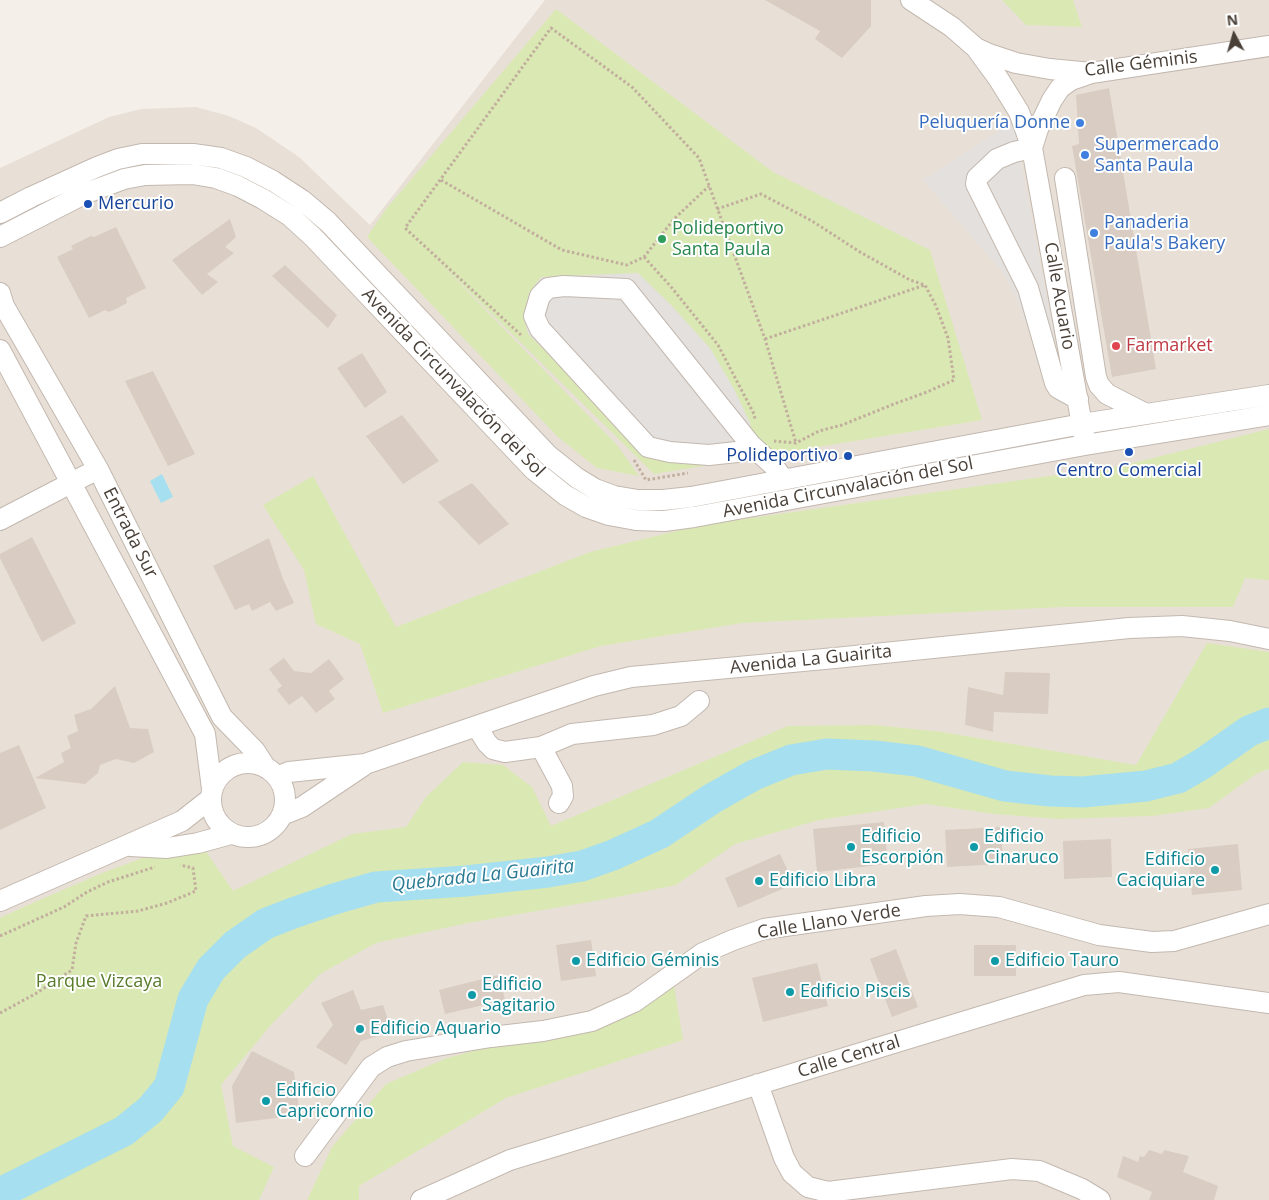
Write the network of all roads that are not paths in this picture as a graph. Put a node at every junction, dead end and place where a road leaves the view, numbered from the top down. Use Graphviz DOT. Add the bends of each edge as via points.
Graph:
graph roads {
  1 [pos="911,0"];
  2 [pos="1269,46"];
  3 [pos="976,48"];
  4 [pos="1091,73"];
  5 [pos="1032,148"];
  6 [pos="1064,178"];
  7 [pos="0,213"];
  8 [pos="0,237"];
  9 [pos="0,293"];
  10 [pos="0,350"];
  11 [pos="1269,395"];
  12 [pos="1078,399"];
  13 [pos="1146,414"];
  14 [pos="1269,415"];
  15 [pos="1082,424"];
  16 [pos="1085,444"];
  17 [pos="756,450"];
  18 [pos="98,469"];
  19 [pos="783,479"];
  20 [pos="70,483"];
  21 [pos="691,497"];
  22 [pos="694,517"];
  23 [pos="0,520"];
  24 [pos="1269,639"];
  25 [pos="699,701"];
  26 [pos="477,727"];
  27 [pos="541,747"];
  28 [pos="365,764"];
  29 [pos="271,772"];
  30 [pos="211,794"];
  31 [pos="559,803"];
  32 [pos="282,815"];
  33 [pos="231,834"];
  34 [pos="126,846"];
  35 [pos="0,902"];
  36 [pos="1269,914"];
  37 [pos="1269,1003"];
  38 [pos="758,1084"];
  39 [pos="305,1156"];
  40 [pos="453,1193"];
  41 [pos="421,1200"];
  42 [pos="1100,1200"];
  1 -- 3 [label="street, Calle Géminis" via="952,27"];
  2 -- 4 [label="street, Calle Géminis"];
  3 -- 4 [label="street, Calle Géminis" via="1016,63"];
  3 -- 5 [label="street, Calle Acuario" via="1019,112"];
  4 -- 5 [label="street, Calle Acuario" via="1060,88 1038,129"];
  5 -- 12 [label="street, Calle Acuario"];
  5 -- 12 [label="street" via="997,159 977,178 976,184 1028,288 1055,383"];
  6 -- 13 [label="street" via="1096,377 1106,394"];
  7 -- 21 [label="street, Avenida Circunvalación del Sol" via="96,167 142,154 193,154 221,158 246,167 274,181 328,222 548,455 577,478 614,496 664,500"];
  8 -- 22 [label="street, Avenida Circunvalación del Sol" via="84,194 124,179 192,174 238,186 290,216 313,236 520,456 565,495 586,508 609,516 664,521"];
  9 -- 18 [label="street, Entrada Sur" via="4,306"];
  10 -- 20 [label="street, Entrada Sur"];
  11 -- 13 [label="street, Avenida Circunvalación del Sol"];
  12 -- 15 [label="street, Calle Acuario"];
  13 -- 15 [label="street, Avenida Circunvalación del Sol"];
  14 -- 16 [label="street, Avenida Circunvalación del Sol"];
  15 -- 16 [label="street, Calle Acuario"];
  15 -- 19 [label="street, Avenida Circunvalación del Sol"];
  16 -- 22 [label="street, Avenida Circunvalación del Sol"];
  17 -- 17 [label="street" via="626,289 564,286 548,288 540,296 534,316 540,329 648,447 709,455"];
  17 -- 19 [label="street"];
  18 -- 20 [label="street"];
  18 -- 29 [label="street, Entrada Sur" via="222,717"];
  19 -- 21 [label="street, Avenida Circunvalación del Sol"];
  20 -- 23 [label="street"];
  20 -- 30 [label="street, Entrada Sur" via="205,734"];
  21 -- 22 [label="street"];
  24 -- 26 [label="street, Avenida La Guairita" via="1182,626 1129,628 631,677 594,686"];
  25 -- 27 [label="street" via="681,716 654,724 572,734"];
  26 -- 27 [label="street" via="493,749 505,752"];
  26 -- 28 [label="street, Avenida La Guairita"];
  27 -- 31 [label="street" via="562,786 563,796"];
  28 -- 29 [label="street, Avenida La Guairita"];
  28 -- 32 [label="street, Avenida La Guairita" via="302,807"];
  29 -- 30 [label="street, Avenida La Guairita" via="257,764 238,764 222,773"];
  29 -- 32 [label="street" via="282,784 285,800"];
  30 -- 33 [label="street" via="215,820"];
  30 -- 34 [label="street, Avenida La Guairita" via="182,821"];
  32 -- 33 [label="street, Avenida La Guairita" via="274,827 260,836 251,838"];
  33 -- 34 [label="street, Avenida La Guairita" via="167,848"];
  34 -- 35 [label="street, Avenida La Guairita"];
  36 -- 39 [label="street, Calle Llano Verde" via="1174,941 1152,942 1099,935 999,907 960,904 764,929 703,953 634,1002 592,1021 406,1051 387,1057 371,1066"];
  37 -- 38 [label="street, Calle Central" via="1119,982 1084,985"];
  38 -- 40 [label="street, Calle Central" via="510,1160"];
  38 -- 42 [label="street" via="784,1158 792,1173 808,1187 828,1192 1012,1169 1039,1171"];
  40 -- 41 [label="street, Calle Central"];
}
